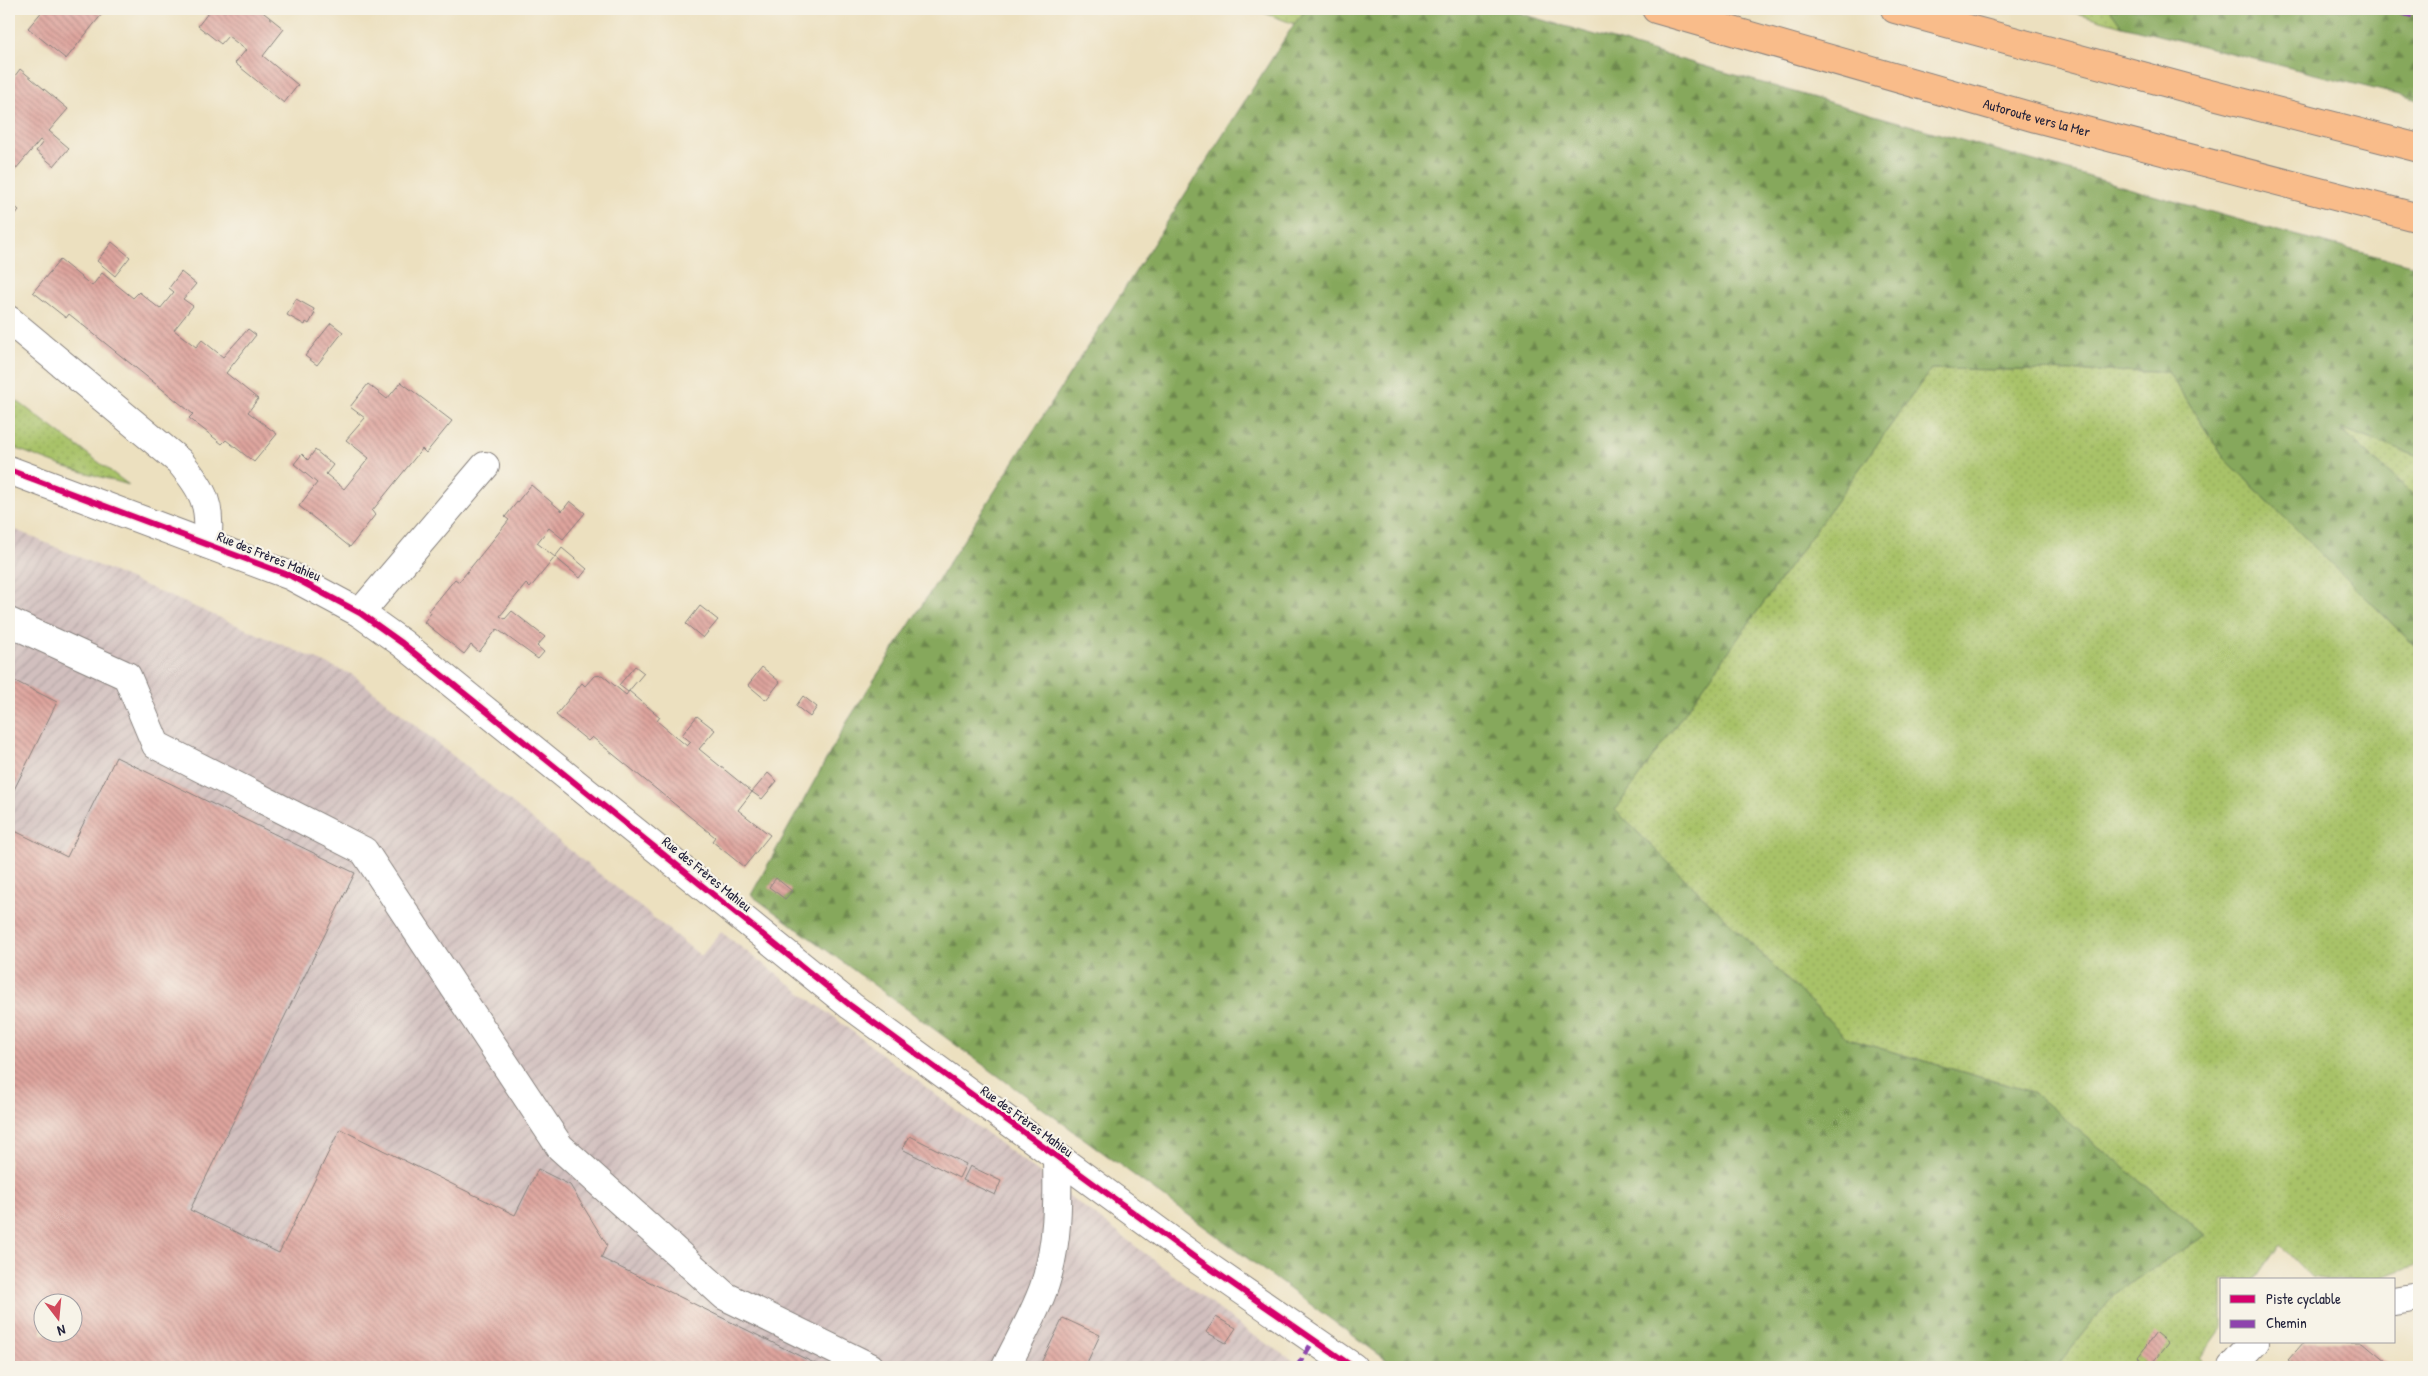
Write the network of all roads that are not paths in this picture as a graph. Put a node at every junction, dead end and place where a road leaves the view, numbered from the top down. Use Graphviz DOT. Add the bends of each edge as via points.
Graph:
graph roads {
  1 [pos="1656,9"];
  2 [pos="1894,9"];
  3 [pos="2419,148"];
  4 [pos="2419,218"];
  5 [pos="9,320"];
  6 [pos="485,466"];
  7 [pos="9,470"];
  8 [pos="207,544"];
  9 [pos="360,613"];
  10 [pos="9,622"];
  11 [pos="1058,1158"];
  12 [pos="2419,1297"];
  13 [pos="2396,1301"];
  14 [pos="2253,1344"];
  15 [pos="870,1367"];
  16 [pos="1006,1367"];
  17 [pos="1353,1367"];
  18 [pos="2232,1367"];
  1 -- 4 [label="highway, Autoroute vers la Mer" via="2045,121"];
  2 -- 3 [label="highway"];
  5 -- 8 [label="street, Rue des Frères Mahieu" via="179,461 192,476 207,507 210,522"];
  6 -- 9 [label="street"];
  7 -- 8 [label="street, Rue des Frères Mahieu"];
  8 -- 9 [label="street, Rue des Frères Mahieu" via="291,576"];
  9 -- 11 [label="street, Rue des Frères Mahieu" via="402,643 851,1006"];
  10 -- 15 [label="street" via="127,676 156,745 364,851 560,1147 725,1296"];
  11 -- 16 [label="street" via="1050,1268"];
  11 -- 17 [label="street, Rue des Frères Mahieu"];
  12 -- 13 [label="street"];
  14 -- 18 [label="street"];
}
